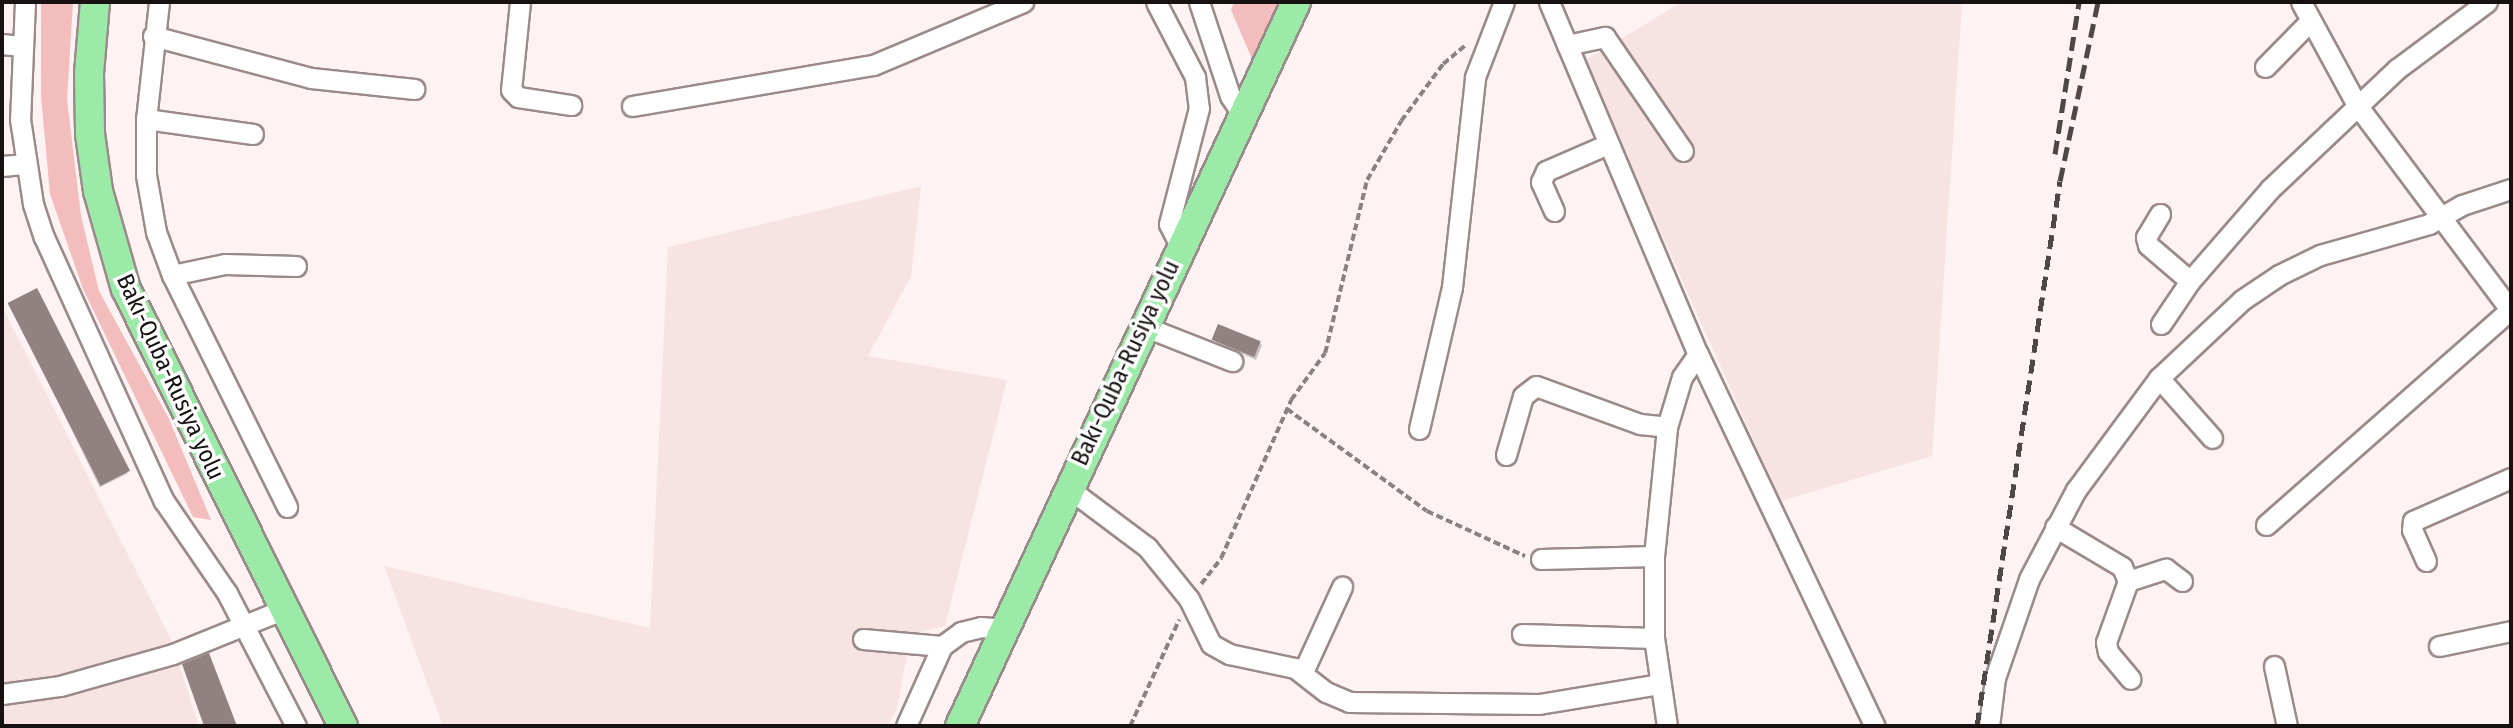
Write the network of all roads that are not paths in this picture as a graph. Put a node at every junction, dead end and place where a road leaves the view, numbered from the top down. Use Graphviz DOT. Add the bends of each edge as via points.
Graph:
graph roads {
  1 [pos="25,2"];
  2 [pos="95,2"];
  3 [pos="159,2"];
  4 [pos="520,2"];
  5 [pos="1023,2"];
  6 [pos="1156,2"];
  7 [pos="1296,2"];
  8 [pos="1504,2"];
  9 [pos="1549,2"];
  10 [pos="2301,2"];
  11 [pos="2487,2"];
  12 [pos="1205,7"];
  13 [pos="2310,21"];
  14 [pos="153,36"];
  15 [pos="2,44"];
  16 [pos="1567,45"];
  17 [pos="22,46"];
  18 [pos="2265,67"];
  19 [pos="414,89"];
  20 [pos="571,105"];
  21 [pos="2357,105"];
  22 [pos="632,106"];
  23 [pos="1242,114"];
  24 [pos="146,119"];
  25 [pos="253,134"];
  26 [pos="1608,144"];
  27 [pos="1683,151"];
  28 [pos="26,164"];
  29 [pos="2,166"];
  30 [pos="2511,189"];
  31 [pos="1554,211"];
  32 [pos="2160,214"];
  33 [pos="2442,217"];
  34 [pos="1180,246"];
  35 [pos="296,266"];
  36 [pos="172,275"];
  37 [pos="2190,281"];
  38 [pos="2511,310"];
  39 [pos="2161,324"];
  40 [pos="1143,326"];
  41 [pos="1698,354"];
  42 [pos="1232,361"];
  43 [pos="2159,379"];
  44 [pos="1667,427"];
  45 [pos="1419,429"];
  46 [pos="2212,438"];
  47 [pos="1506,455"];
  48 [pos="2511,478"];
  49 [pos="1068,488"];
  50 [pos="287,508"];
  51 [pos="2266,525"];
  52 [pos="2055,527"];
  53 [pos="1654,556"];
  54 [pos="1541,559"];
  55 [pos="2426,561"];
  56 [pos="2129,581"];
  57 [pos="2182,581"];
  58 [pos="1342,587"];
  59 [pos="287,608"];
  60 [pos="245,626"];
  61 [pos="1004,629"];
  62 [pos="2511,631"];
  63 [pos="1522,634"];
  64 [pos="1654,638"];
  65 [pos="863,639"];
  66 [pos="942,646"];
  67 [pos="2439,646"];
  68 [pos="2274,666"];
  69 [pos="1303,672"];
  70 [pos="2131,679"];
  71 [pos="1660,684"];
  72 [pos="2,694"];
  73 [pos="296,726"];
  74 [pos="343,726"];
  75 [pos="906,726"];
  76 [pos="960,726"];
  77 [pos="1667,726"];
  78 [pos="1875,726"];
  79 [pos="1989,726"];
  80 [pos="2287,726"];
  1 -- 17 [label="street"];
  2 -- 59 [label="highway, Bakı-Quba-Rusiya yolu" via="90,134 111,246 162,369"];
  3 -- 14 [label="street"];
  4 -- 20 [label="street" via="511,90 517,97"];
  5 -- 22 [label="street" via="873,65"];
  6 -- 34 [label="street" via="1195,77 1199,108 1169,224"];
  7 -- 23 [label="highway, Bakı-Quba-Rusiya yolu"];
  8 -- 45 [label="street" via="1475,77 1452,287"];
  9 -- 16 [label="street"];
  10 -- 13 [label="street"];
  11 -- 21 [label="street"];
  12 -- 23 [label="street" via="1230,96"];
  13 -- 18 [label="street"];
  13 -- 21 [label="street"];
  14 -- 19 [label="street" via="311,78"];
  14 -- 24 [label="street"];
  15 -- 17 [label="street"];
  16 -- 26 [label="street"];
  16 -- 27 [label="street" via="1605,37"];
  17 -- 28 [label="street" via="20,119"];
  21 -- 33 [label="street"];
  21 -- 37 [label="street" via="2270,189"];
  23 -- 34 [label="highway, Bakı-Quba-Rusiya yolu"];
  24 -- 25 [label="street"];
  24 -- 36 [label="street" via="146,175 156,232"];
  26 -- 31 [label="street" via="1546,171 1541,183"];
  26 -- 41 [label="street"];
  28 -- 29 [label="street"];
  28 -- 60 [label="street" via="37,215 64,288 158,488"];
  30 -- 33 [label="street" via="2480,197"];
  32 -- 37 [label="street" via="2146,237 2148,246"];
  33 -- 38 [label="street"];
  33 -- 43 [label="street" via="2409,231 2320,255 2279,275 2242,300"];
  34 -- 40 [label="highway, Bakı-Quba-Rusiya yolu"];
  35 -- 36 [label="street" via="225,264"];
  36 -- 50 [label="street"];
  37 -- 39 [label="street"];
  38 -- 51 [label="street"];
  40 -- 42 [label="street"];
  40 -- 49 [label="highway, Bakı-Quba-Rusiya yolu"];
  41 -- 44 [label="street" via="1682,377"];
  41 -- 78 [label="street"];
  43 -- 46 [label="street"];
  43 -- 52 [label="street" via="2108,442"];
  44 -- 47 [label="street" via="1640,424 1536,386 1523,396"];
  44 -- 53 [label="street"];
  48 -- 55 [label="street" via="2413,521 2412,530"];
  49 -- 61 [label="highway, Bakı-Quba-Rusiya yolu"];
  49 -- 69 [label="street" via="1132,534 1189,599 1211,644 1229,654"];
  52 -- 56 [label="street" via="2112,558"];
  52 -- 79 [label="street" via="2012,621 1995,678"];
  53 -- 54 [label="street"];
  53 -- 64 [label="street"];
  56 -- 57 [label="street" via="2166,569"];
  56 -- 70 [label="street" via="2106,642 2108,652"];
  58 -- 69 [label="street"];
  59 -- 60 [label="street"];
  59 -- 74 [label="highway, Bakı-Quba-Rusiya yolu"];
  60 -- 72 [label="street" via="173,654 60,686"];
  60 -- 73 [label="street"];
  61 -- 66 [label="street" via="981,627 961,632"];
  61 -- 76 [label="highway, Bakı-Quba-Rusiya yolu"];
  62 -- 67 [label="street"];
  63 -- 64 [label="street"];
  64 -- 71 [label="street"];
  65 -- 66 [label="street"];
  66 -- 75 [label="street"];
  68 -- 80 [label="street"];
  69 -- 71 [label="street" via="1326,692 1349,702 1539,704"];
  71 -- 77 [label="street"];
}
